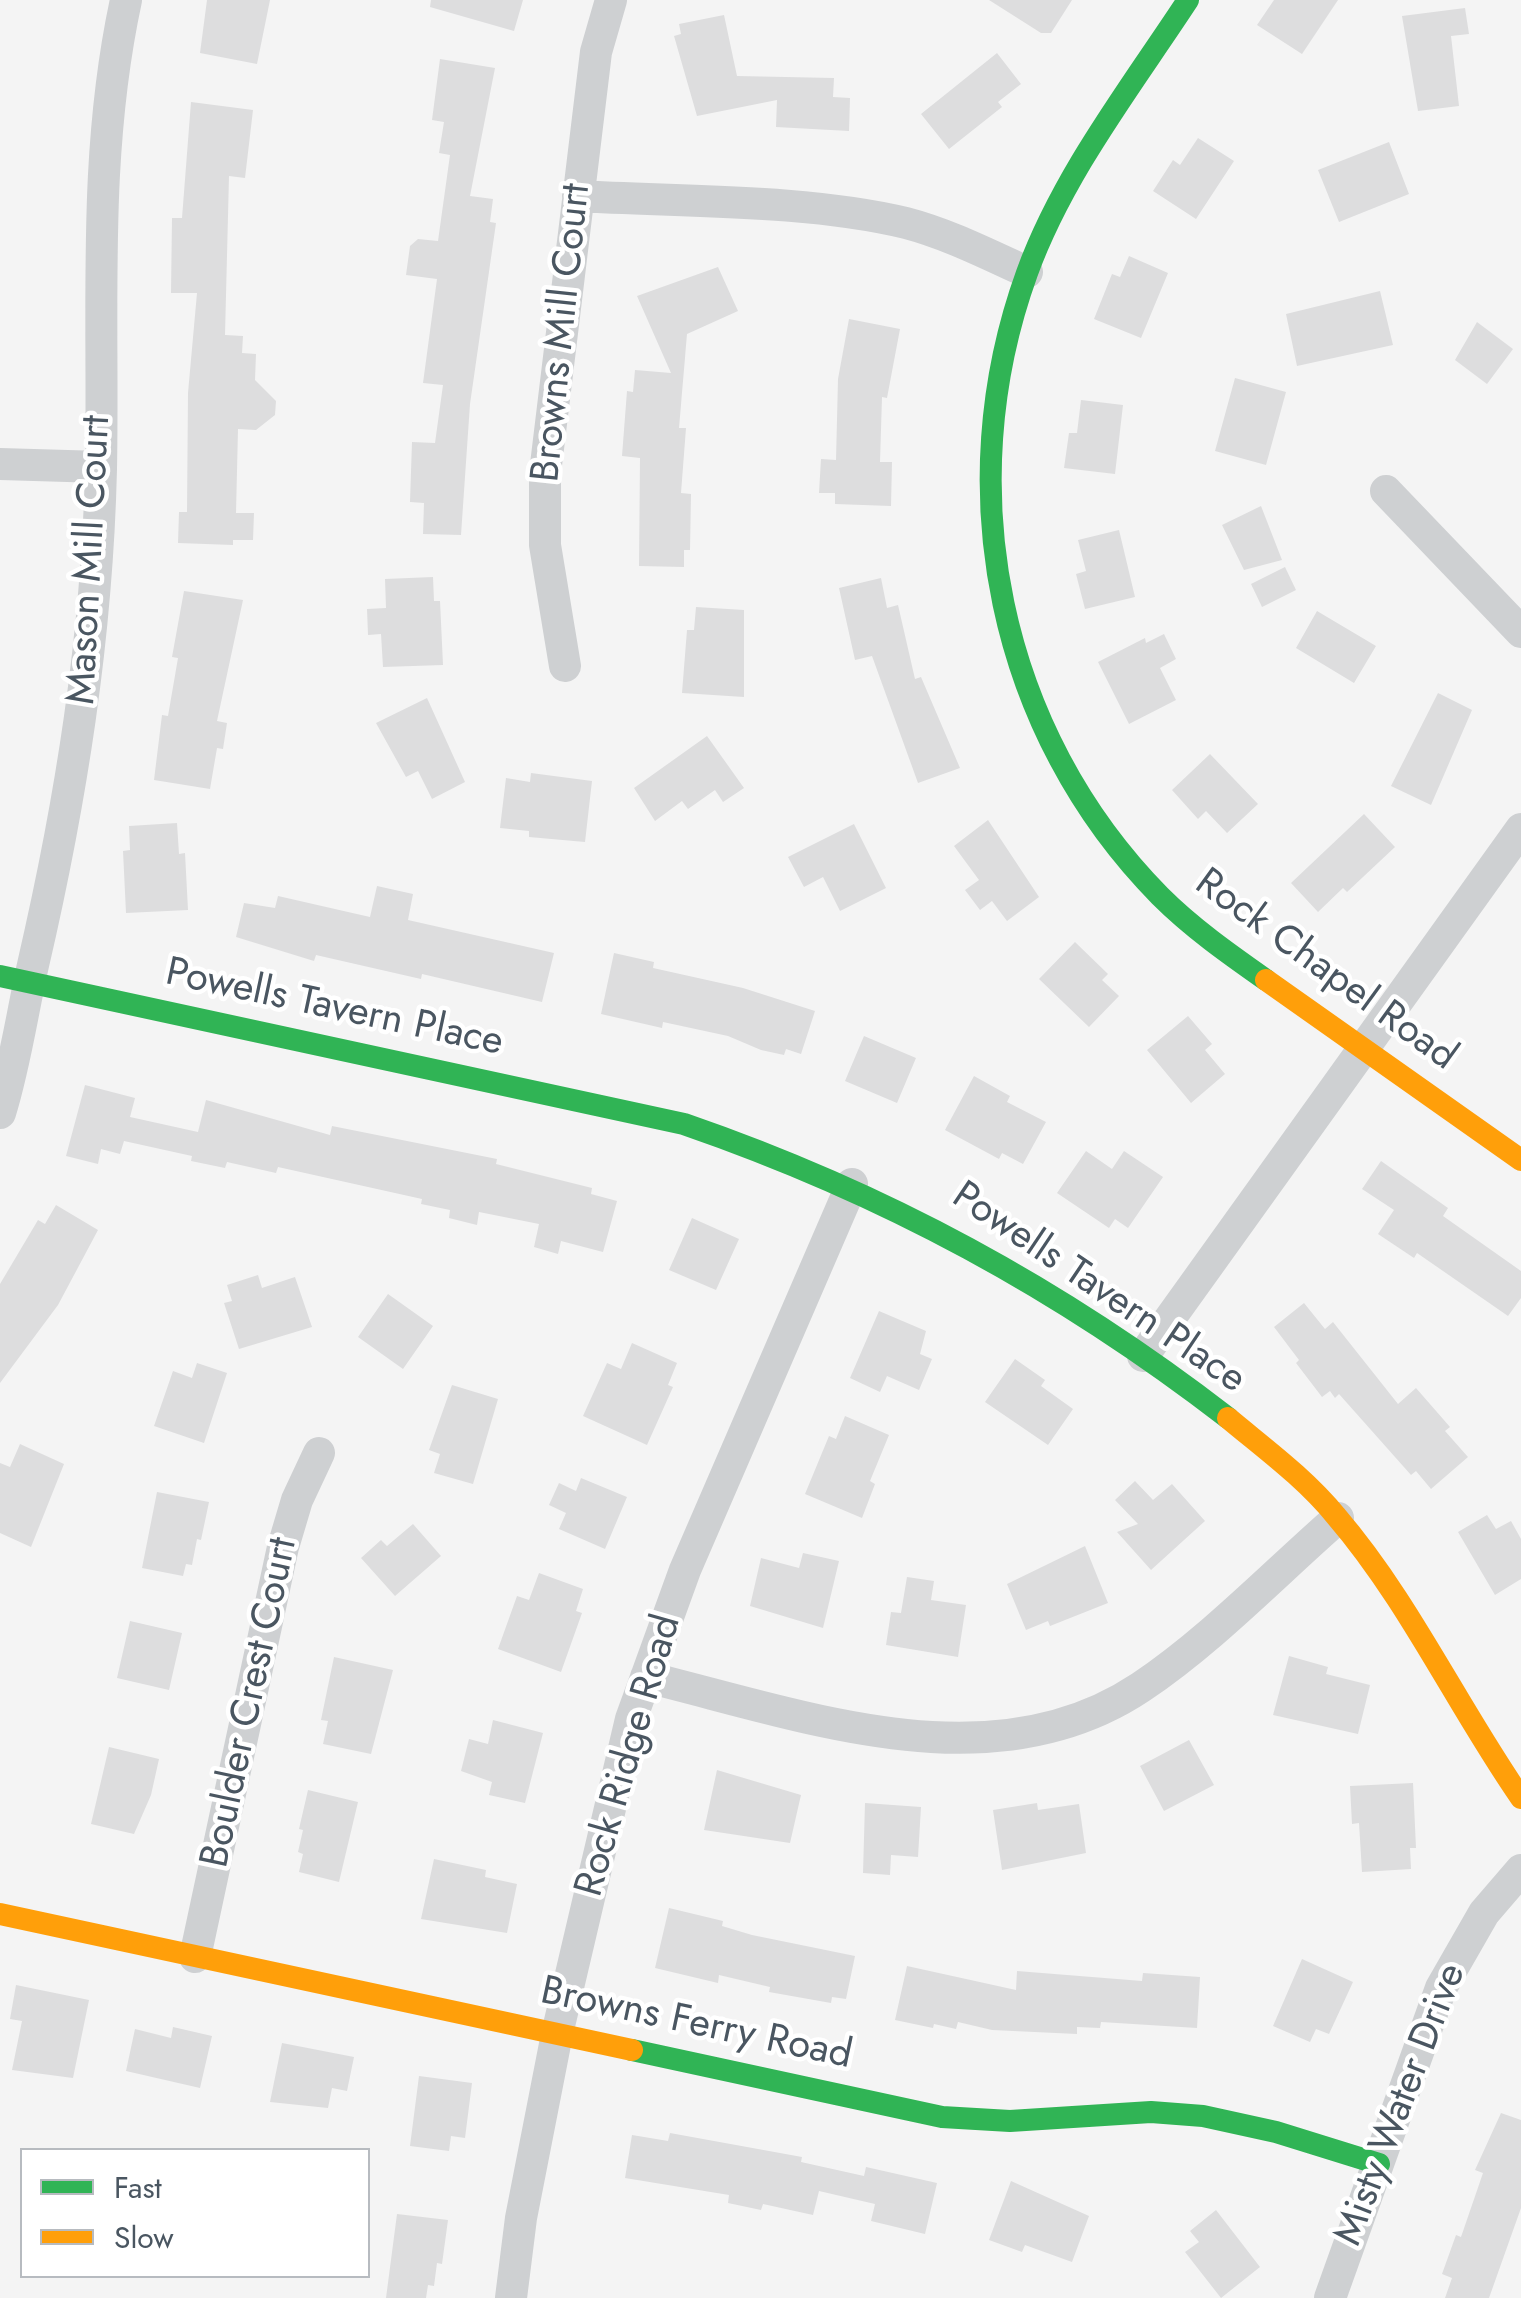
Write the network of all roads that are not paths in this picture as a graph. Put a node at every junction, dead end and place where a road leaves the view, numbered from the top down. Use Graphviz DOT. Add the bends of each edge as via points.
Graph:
graph roads {
  1 [pos="126,0"];
  2 [pos="611,0"];
  3 [pos="1188,0"];
  4 [pos="578,196"];
  5 [pos="1026,272"];
  6 [pos="0,464"];
  7 [pos="101,467"];
  8 [pos="1386,491"];
  9 [pos="1521,632"];
  10 [pos="565,666"];
  11 [pos="1521,829"];
  12 [pos="15,979"];
  13 [pos="1362,1046"];
  14 [pos="0,1113"];
  15 [pos="1521,1160"];
  16 [pos="852,1184"];
  17 [pos="1143,1356"];
  18 [pos="319,1452"];
  19 [pos="1338,1518"];
  20 [pos="646,1677"];
  21 [pos="1521,1798"];
  22 [pos="1521,1870"];
  23 [pos="0,1914"];
  24 [pos="196,1957"];
  25 [pos="558,2034"];
  26 [pos="1378,2164"];
  27 [pos="511,2298"];
  28 [pos="1330,2298"];
  1 -- 7 [label="street, Mason Mill Court" via="106,128 98,243"];
  2 -- 4 [label="street, Browns Mill Court" via="596,52"];
  3 -- 5 [label="street, Rock Chapel Road" via="1059,203"];
  4 -- 5 [label="street" via="856,213 961,242"];
  4 -- 10 [label="street, Browns Mill Court" via="545,472 545,545"];
  5 -- 13 [label="street, Rock Chapel Road" via="998,373 986,479 1002,615 1044,736 1113,845 1158,894 1209,939"];
  6 -- 7 [label="street"];
  7 -- 12 [label="street, Mason Mill Court" via="83,714"];
  8 -- 9 [label="street"];
  11 -- 13 [label="street"];
  12 -- 14 [label="street, Mason Mill Court"];
  12 -- 16 [label="street, Powells Tavern Place" via="684,1124"];
  13 -- 15 [label="street, Rock Chapel Road"];
  13 -- 17 [label="street"];
  16 -- 17 [label="street, Powells Tavern Place" via="1006,1264"];
  16 -- 20 [label="street, Rock Ridge Road"];
  17 -- 19 [label="street, Powells Tavern Place" via="1280,1461"];
  18 -- 24 [label="street, Boulder Crest Court" via="284,1547"];
  19 -- 20 [label="street" via="1139,1688 1070,1722 1015,1735 918,1738"];
  19 -- 21 [label="street, Powells Tavern Place" via="1397,1597"];
  20 -- 25 [label="street, Rock Ridge Road"];
  22 -- 26 [label="street, Misty Water Drive" via="1456,1956"];
  23 -- 24 [label="street, Browns Ferry Road"];
  24 -- 25 [label="street, Browns Ferry Road"];
  25 -- 26 [label="street, Browns Ferry Road" via="942,2116 1010,2122 1151,2112 1203,2116"];
  25 -- 27 [label="street, Rock Ridge Road"];
  26 -- 28 [label="street, Misty Water Drive"];
}
